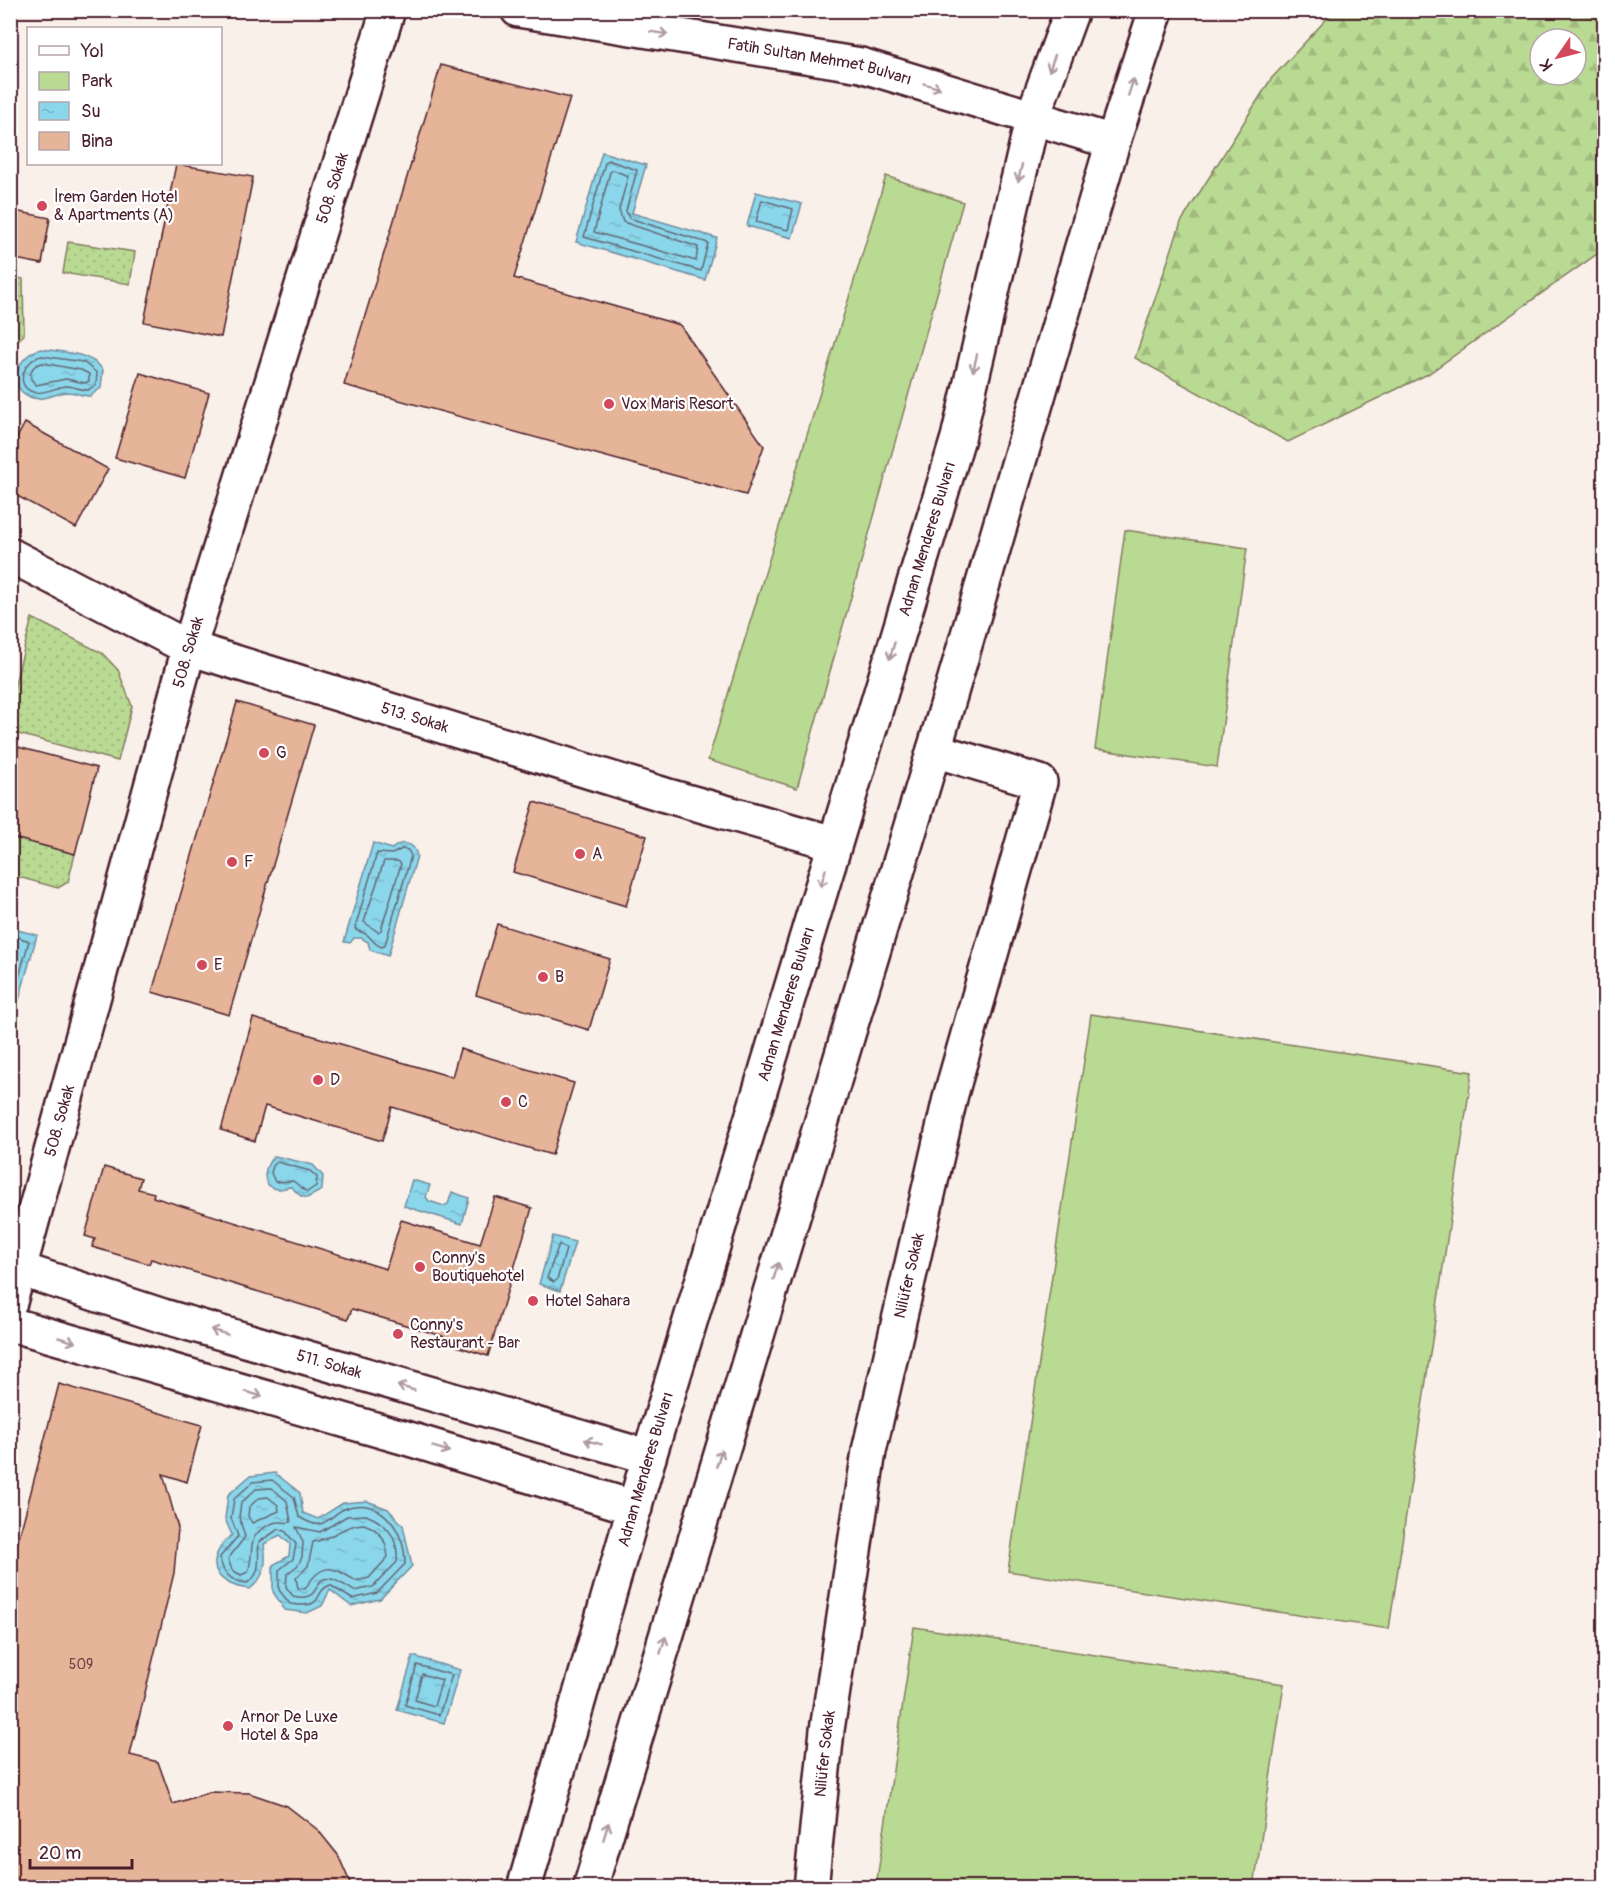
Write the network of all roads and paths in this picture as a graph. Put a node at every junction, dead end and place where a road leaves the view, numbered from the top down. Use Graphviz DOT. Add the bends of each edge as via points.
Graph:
graph roads {
  1 [pos="387,10"];
  2 [pos="518,10"];
  3 [pos="1072,10"];
  4 [pos="1156,10"];
  5 [pos="1033,116"];
  6 [pos="1113,142"];
  7 [pos="10,555"];
  8 [pos="189,648"];
  9 [pos="934,750"];
  10 [pos="834,843"];
  11 [pos="15,1268"];
  12 [pos="10,1302"];
  13 [pos="10,1324"];
  14 [pos="650,1457"];
  15 [pos="634,1508"];
  16 [pos="524,1887"];
  17 [pos="590,1887"];
  18 [pos="811,1887"];
  1 -- 8 [label="street, 508. Sokak"];
  2 -- 5 [label="street, Fatih Sultan Mehmet Bulvarı, one-way" via="861,65"];
  3 -- 5 [label="street, Adnan Menderes Bulvarı, one-way"];
  6 -- 4 [label="street, one-way"];
  5 -- 6 [label="street, Fatih Sultan Mehmet Bulvarı"];
  5 -- 10 [label="street, Adnan Menderes Bulvarı, one-way" via="958,438"];
  6 -- 9 [label="street"];
  7 -- 8 [label="street, 513. Sokak"];
  8 -- 10 [label="street, 513. Sokak"];
  8 -- 11 [label="street, 508. Sokak"];
  17 -- 9 [label="street, one-way"];
  9 -- 18 [label="street, Nilüfer Sokak" via="1040,782 951,1094 869,1452 827,1730"];
  10 -- 14 [label="street, Adnan Menderes Bulvarı, one-way"];
  11 -- 12 [label="street, 508. Sokak"];
  14 -- 11 [label="street, 511. Sokak, one-way" via="163,1316"];
  13 -- 15 [label="street, one-way"];
  14 -- 15 [label="street, Adnan Menderes Bulvarı"];
  15 -- 16 [label="street, Adnan Menderes Bulvarı"];
}
